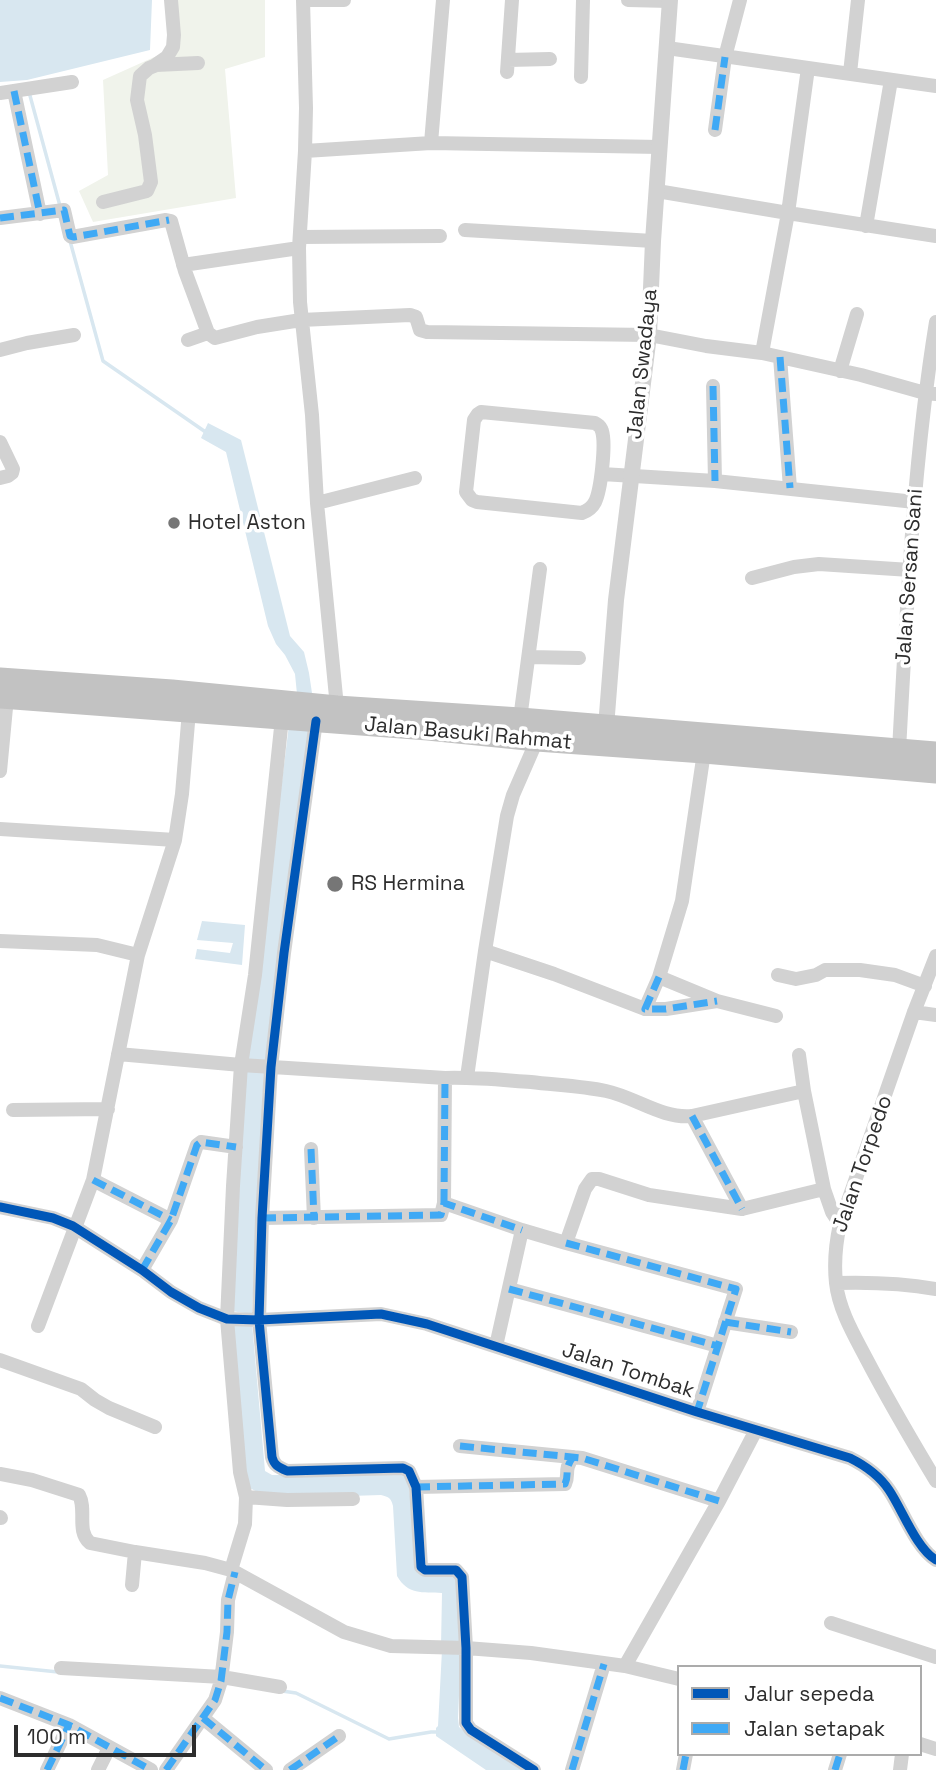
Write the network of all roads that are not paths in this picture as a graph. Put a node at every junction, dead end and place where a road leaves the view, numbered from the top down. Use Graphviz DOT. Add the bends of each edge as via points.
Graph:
graph roads {
  1 [pos="171,0"];
  2 [pos="303,0"];
  3 [pos="344,0"];
  4 [pos="443,0"];
  5 [pos="512,0"];
  6 [pos="583,0"];
  7 [pos="628,0"];
  8 [pos="670,0"];
  9 [pos="740,0"];
  10 [pos="858,0"];
  11 [pos="667,48"];
  12 [pos="725,57"];
  13 [pos="550,59"];
  14 [pos="198,63"];
  15 [pos="155,66"];
  16 [pos="808,68"];
  17 [pos="850,73"];
  18 [pos="581,77"];
  19 [pos="891,80"];
  20 [pos="72,82"];
  21 [pos="936,86"];
  22 [pos="11,92"];
  23 [pos="715,130"];
  24 [pos="431,144"];
  25 [pos="660,147"];
  26 [pos="305,150"];
  27 [pos="657,191"];
  28 [pos="103,202"];
  29 [pos="42,214"];
  30 [pos="788,214"];
  31 [pos="0,218"];
  32 [pos="866,226"];
  33 [pos="465,230"];
  34 [pos="440,236"];
  35 [pos="936,236"];
  36 [pos="653,241"];
  37 [pos="299,242"];
  38 [pos="183,265"];
  39 [pos="857,314"];
  40 [pos="301,320"];
  41 [pos="936,322"];
  42 [pos="208,333"];
  43 [pos="74,335"];
  44 [pos="649,335"];
  45 [pos="188,341"];
  46 [pos="0,350"];
  47 [pos="762,353"];
  48 [pos="780,357"];
  49 [pos="840,371"];
  50 [pos="713,386"];
  51 [pos="931,393"];
  52 [pos="0,442"];
  53 [pos="602,474"];
  54 [pos="631,475"];
  55 [pos="0,478"];
  56 [pos="415,478"];
  57 [pos="715,481"];
  58 [pos="790,488"];
  59 [pos="915,502"];
  60 [pos="317,503"];
  61 [pos="540,569"];
  62 [pos="910,570"];
  63 [pos="752,578"];
  64 [pos="528,657"];
  65 [pos="579,658"];
  66 [pos="2,691"];
  67 [pos="189,711"];
  68 [pos="285,713"];
  69 [pos="321,713"];
  70 [pos="520,719"];
  71 [pos="606,727"];
  72 [pos="537,740"];
  73 [pos="899,750"];
  74 [pos="704,752"];
  75 [pos="936,753"];
  76 [pos="0,771"];
  77 [pos="936,772"];
  78 [pos="0,829"];
  79 [pos="175,840"];
  80 [pos="0,941"];
  81 [pos="485,951"];
  82 [pos="138,955"];
  83 [pos="936,956"];
  84 [pos="778,975"];
  85 [pos="659,977"];
  86 [pos="925,985"];
  87 [pos="717,1001"];
  88 [pos="645,1009"];
  89 [pos="914,1012"];
  90 [pos="936,1015"];
  91 [pos="776,1016"];
  92 [pos="118,1054"];
  93 [pos="799,1055"];
  94 [pos="243,1065"];
  95 [pos="269,1066"];
  96 [pos="467,1077"];
  97 [pos="445,1078"];
  98 [pos="804,1091"];
  99 [pos="13,1110"];
  100 [pos="108,1110"];
  101 [pos="692,1116"];
  102 [pos="236,1147"];
  103 [pos="311,1149"];
  104 [pos="93,1181"];
  105 [pos="824,1189"];
  106 [pos="444,1203"];
  107 [pos="0,1207"];
  108 [pos="742,1209"];
  109 [pos="262,1218"];
  110 [pos="314,1218"];
  111 [pos="171,1220"];
  112 [pos="840,1224"];
  113 [pos="75,1228"];
  114 [pos="522,1230"];
  115 [pos="566,1243"];
  116 [pos="142,1270"];
  117 [pos="836,1283"];
  118 [pos="509,1289"];
  119 [pos="936,1289"];
  120 [pos="230,1319"];
  121 [pos="257,1320"];
  122 [pos="725,1322"];
  123 [pos="38,1326"];
  124 [pos="791,1332"];
  125 [pos="496,1346"];
  126 [pos="718,1346"];
  127 [pos="0,1360"];
  128 [pos="697,1412"];
  129 [pos="155,1427"];
  130 [pos="756,1430"];
  131 [pos="460,1446"];
  132 [pos="573,1457"];
  133 [pos="0,1474"];
  134 [pos="936,1481"];
  135 [pos="416,1487"];
  136 [pos="246,1497"];
  137 [pos="353,1499"];
  138 [pos="719,1501"];
  139 [pos="135,1552"];
  140 [pos="936,1560"];
  141 [pos="233,1571"];
  142 [pos="132,1585"];
  143 [pos="831,1623"];
  144 [pos="464,1648"];
  145 [pos="936,1657"];
  146 [pos="604,1664"];
  147 [pos="625,1666"];
  148 [pos="61,1668"];
  149 [pos="677,1679"];
  150 [pos="220,1683"];
  151 [pos="280,1688"];
  152 [pos="0,1698"];
  153 [pos="203,1717"];
  154 [pos="69,1725"];
  155 [pos="339,1736"];
  156 [pos="109,1748"];
  157 [pos="47,1770"];
  158 [pos="98,1770"];
  159 [pos="151,1770"];
  160 [pos="166,1770"];
  161 [pos="266,1770"];
  162 [pos="290,1770"];
  163 [pos="534,1770"];
  164 [pos="572,1770"];
  1 -- 15 [label="street" via="173,47"];
  2 -- 3 [label="street"];
  2 -- 26 [label="street"];
  4 -- 24 [label="street"];
  5 -- 13 [label="street" via="508,66"];
  6 -- 18 [label="street"];
  7 -- 8 [label="street"];
  8 -- 11 [label="street, Jalan Swadaya"];
  9 -- 12 [label="street"];
  10 -- 17 [label="street"];
  11 -- 12 [label="street"];
  11 -- 25 [label="street, Jalan Swadaya"];
  12 -- 16 [label="street"];
  12 -- 23 [label="street"];
  14 -- 15 [label="street"];
  15 -- 28 [label="street" via="140,76 138,100 149,187"];
  16 -- 17 [label="street"];
  16 -- 30 [label="street"];
  17 -- 19 [label="street"];
  19 -- 21 [label="street"];
  19 -- 32 [label="street"];
  20 -- 22 [label="street"];
  22 -- 29 [label="street"];
  24 -- 25 [label="street"];
  24 -- 26 [label="street"];
  25 -- 27 [label="street, Jalan Swadaya"];
  26 -- 37 [label="street"];
  27 -- 30 [label="street"];
  27 -- 36 [label="street, Jalan Swadaya"];
  29 -- 31 [label="street"];
  29 -- 38 [label="street" via="65,211 72,237 171,221"];
  30 -- 32 [label="street"];
  30 -- 47 [label="street"];
  32 -- 35 [label="street"];
  33 -- 36 [label="street"];
  34 -- 37 [label="street"];
  36 -- 44 [label="street, Jalan Swadaya"];
  37 -- 38 [label="street"];
  37 -- 40 [label="street"];
  38 -- 42 [label="street"];
  39 -- 49 [label="street"];
  40 -- 42 [label="street" via="215,338"];
  40 -- 44 [label="street" via="411,315 420,330 427,332"];
  40 -- 60 [label="street"];
  41 -- 51 [label="street, Jalan Sersan Sani"];
  42 -- 45 [label="street"];
  43 -- 46 [label="street"];
  44 -- 47 [label="street"];
  44 -- 54 [label="street, Jalan Swadaya"];
  47 -- 48 [label="street"];
  48 -- 49 [label="street"];
  48 -- 58 [label="street"];
  49 -- 51 [label="street"];
  50 -- 57 [label="street"];
  51 -- 59 [label="street, Jalan Sersan Sani"];
  52 -- 55 [label="street" via="13,469"];
  53 -- 53 [label="street" via="602,434 594,423 481,412 475,416 466,492 472,500 582,513 596,501"];
  53 -- 54 [label="street"];
  54 -- 57 [label="street"];
  54 -- 71 [label="street, Jalan Swadaya"];
  56 -- 60 [label="street"];
  57 -- 58 [label="street"];
  58 -- 59 [label="street"];
  59 -- 62 [label="street, Jalan Sersan Sani"];
  60 -- 69 [label="street"];
  61 -- 64 [label="street"];
  62 -- 63 [label="street" via="819,564"];
  62 -- 73 [label="street, Jalan Sersan Sani"];
  64 -- 65 [label="street"];
  64 -- 70 [label="street"];
  66 -- 67 [label="highway, Jalan Basuki Rahmat"];
  66 -- 68 [label="highway, Jalan Basuki Rahmat" via="142,689"];
  66 -- 76 [label="street"];
  67 -- 68 [label="highway, Jalan Basuki Rahmat"];
  67 -- 79 [label="street"];
  68 -- 69 [label="highway, Jalan Basuki Rahmat"];
  68 -- 94 [label="street"];
  69 -- 70 [label="highway, Jalan Basuki Rahmat"];
  69 -- 72 [label="highway, Jalan Basuki Rahmat" via="418,729"];
  69 -- 95 [label="street"];
  70 -- 71 [label="highway, Jalan Basuki Rahmat"];
  71 -- 73 [label="highway, Jalan Basuki Rahmat"];
  72 -- 74 [label="highway, Jalan Basuki Rahmat"];
  72 -- 81 [label="street" via="510,806"];
  73 -- 75 [label="highway, Jalan Basuki Rahmat"];
  74 -- 77 [label="highway, Jalan Basuki Rahmat"];
  74 -- 85 [label="street" via="682,901"];
  78 -- 79 [label="street"];
  79 -- 82 [label="street"];
  80 -- 82 [label="street" via="97,945"];
  81 -- 88 [label="street"];
  81 -- 96 [label="street"];
  82 -- 92 [label="street"];
  83 -- 86 [label="street, Jalan Torpedo"];
  84 -- 86 [label="street" via="796,979 825,971 860,970"];
  85 -- 87 [label="street"];
  85 -- 88 [label="street"];
  86 -- 89 [label="street, Jalan Torpedo"];
  87 -- 88 [label="street"];
  87 -- 91 [label="street"];
  89 -- 90 [label="street"];
  89 -- 112 [label="street, Jalan Torpedo"];
  92 -- 94 [label="street"];
  92 -- 100 [label="street"];
  93 -- 98 [label="street"];
  94 -- 95 [label="street"];
  94 -- 102 [label="street"];
  95 -- 97 [label="street"];
  95 -- 109 [label="street"];
  96 -- 97 [label="street"];
  96 -- 101 [label="street" via="590,1088 670,1115"];
  97 -- 106 [label="street"];
  98 -- 101 [label="street"];
  98 -- 105 [label="street"];
  99 -- 100 [label="street"];
  100 -- 104 [label="street"];
  101 -- 108 [label="street"];
  102 -- 111 [label="street" via="197,1145"];
  102 -- 120 [label="street"];
  103 -- 110 [label="street"];
  104 -- 111 [label="street"];
  104 -- 113 [label="street"];
  105 -- 108 [label="street"];
  105 -- 112 [label="street"];
  106 -- 110 [label="street" via="441,1215"];
  106 -- 114 [label="street"];
  107 -- 113 [label="street, Jalan Tombak" via="53,1218"];
  108 -- 115 [label="street" via="649,1195 592,1180"];
  109 -- 110 [label="street"];
  109 -- 121 [label="street"];
  111 -- 116 [label="street"];
  112 -- 117 [label="street, Jalan Torpedo"];
  113 -- 116 [label="street, Jalan Tombak"];
  113 -- 123 [label="street"];
  114 -- 115 [label="street"];
  114 -- 118 [label="street"];
  115 -- 122 [label="street" via="736,1289"];
  116 -- 120 [label="street, Jalan Tombak" via="190,1304"];
  117 -- 119 [label="street" via="882,1282"];
  117 -- 134 [label="street, Jalan Torpedo" via="852,1331"];
  118 -- 125 [label="street"];
  118 -- 126 [label="street"];
  120 -- 121 [label="street, Jalan Tombak"];
  120 -- 136 [label="street" via="240,1472"];
  121 -- 125 [label="street, Jalan Tombak" via="381,1314"];
  121 -- 135 [label="street" via="272,1457 277,1467 286,1471 403,1468 412,1474"];
  122 -- 124 [label="street"];
  122 -- 126 [label="street"];
  125 -- 128 [label="street, Jalan Tombak"];
  126 -- 128 [label="street"];
  127 -- 129 [label="street" via="81,1389 109,1408"];
  128 -- 130 [label="street, Jalan Tombak"];
  130 -- 138 [label="street"];
  130 -- 140 [label="street, Jalan Tombak" via="850,1458 872,1471 890,1490 914,1533"];
  131 -- 132 [label="street"];
  132 -- 135 [label="street" via="565,1484"];
  132 -- 138 [label="street"];
  133 -- 139 [label="street" via="79,1495 86,1540"];
  135 -- 144 [label="street" via="421,1567 456,1570 461,1575"];
  136 -- 137 [label="street"];
  136 -- 141 [label="street" via="245,1524"];
  138 -- 147 [label="street"];
  139 -- 141 [label="street"];
  139 -- 142 [label="street"];
  141 -- 144 [label="street" via="344,1632 391,1646"];
  141 -- 150 [label="street"];
  143 -- 145 [label="street"];
  144 -- 146 [label="street"];
  144 -- 163 [label="street" via="466,1723"];
  146 -- 147 [label="street"];
  146 -- 164 [label="street"];
  147 -- 149 [label="street"];
  148 -- 150 [label="street"];
  150 -- 151 [label="street"];
  150 -- 153 [label="street"];
  152 -- 154 [label="street"];
  153 -- 160 [label="street"];
  153 -- 161 [label="street"];
  154 -- 156 [label="street"];
  154 -- 157 [label="street"];
  155 -- 162 [label="street"];
  156 -- 158 [label="street"];
  156 -- 159 [label="street"];
}
